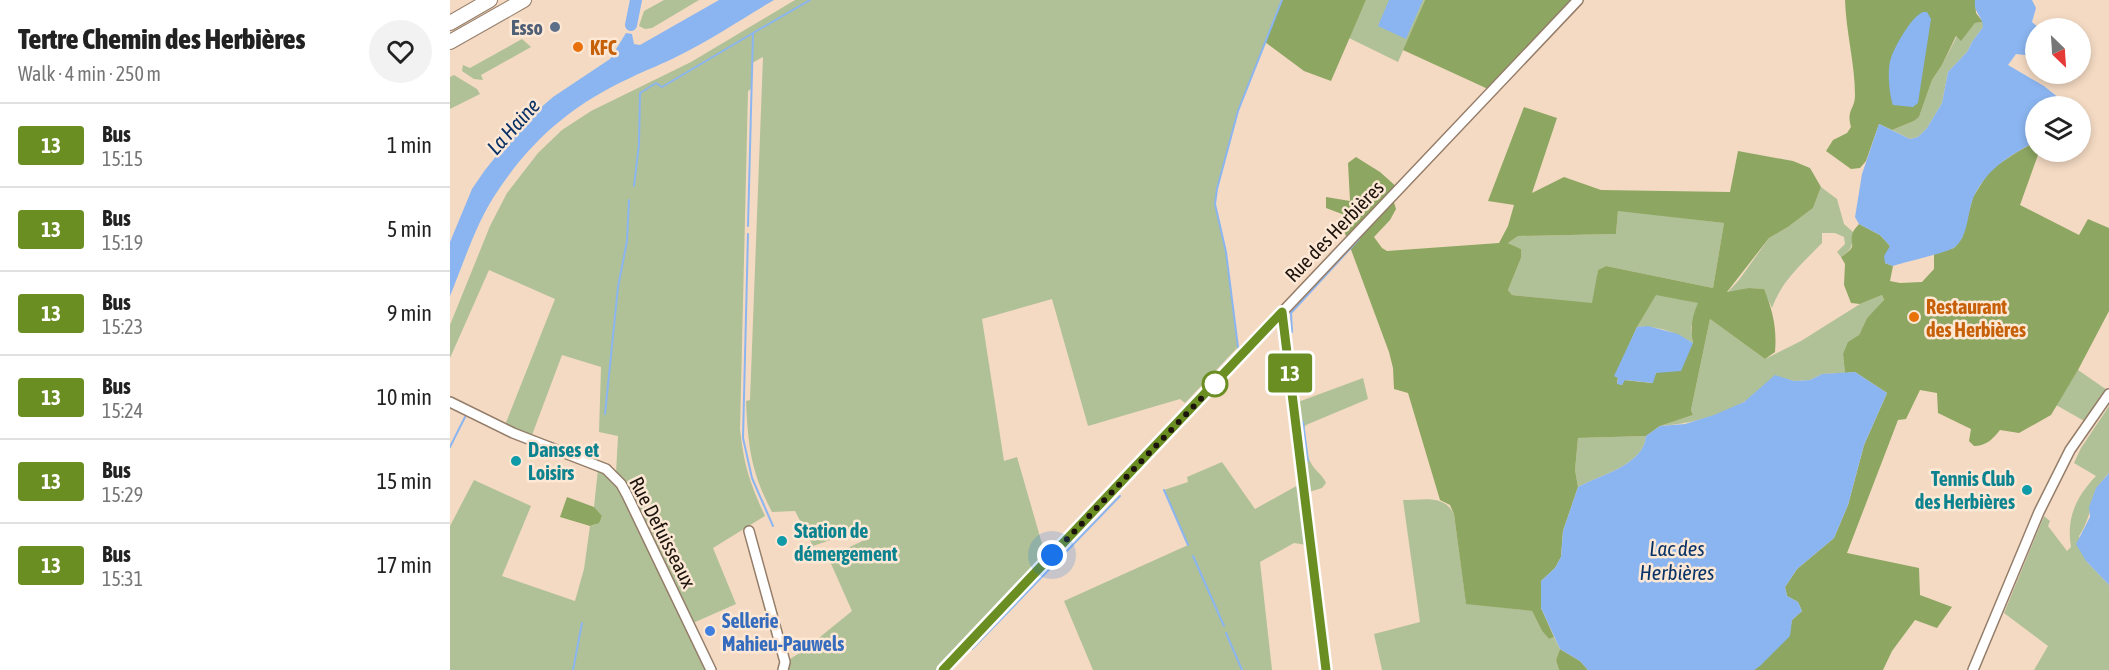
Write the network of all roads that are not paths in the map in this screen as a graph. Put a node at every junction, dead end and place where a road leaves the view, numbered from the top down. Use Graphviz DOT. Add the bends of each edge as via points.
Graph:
graph roads {
  1 [pos="490,0"];
  2 [pos="524,0"];
  3 [pos="1578,0"];
  4 [pos="450,23"];
  5 [pos="450,42"];
  6 [pos="1282,312"];
  7 [pos="2109,394"];
  8 [pos="450,402"];
  9 [pos="748,531"];
  10 [pos="711,670"];
  11 [pos="783,670"];
  12 [pos="943,670"];
  13 [pos="1326,670"];
  14 [pos="1973,670"];
  1 -- 4 [label="highway"];
  2 -- 5 [label="highway"];
  3 -- 6 [label="street, Rue des Herbières"];
  6 -- 12 [label="street, Rue des Herbières"];
  6 -- 13 [label="street"];
  7 -- 14 [label="street" via="2070,450 2044,501"];
  8 -- 10 [label="street, Rue Defuisseaux" via="513,433 589,461 614,476 627,495"];
  9 -- 11 [label="street" via="785,662"];
}
